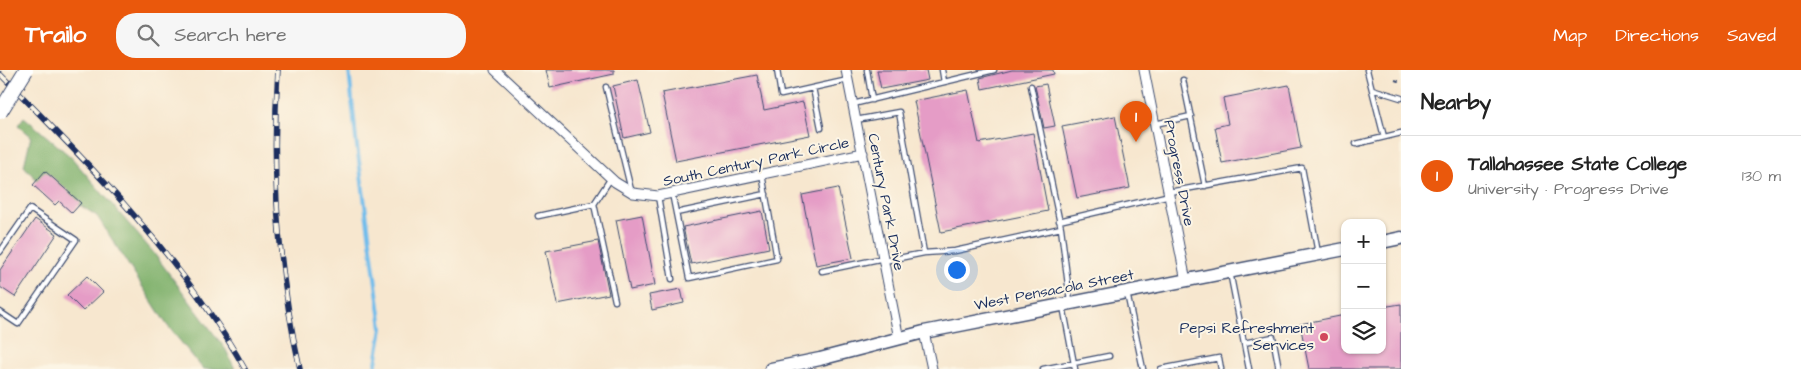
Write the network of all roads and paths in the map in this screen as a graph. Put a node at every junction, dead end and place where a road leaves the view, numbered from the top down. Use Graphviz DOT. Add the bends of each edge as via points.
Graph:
graph roads {
  1 [pos="26,70"];
  2 [pos="495,70"];
  3 [pos="776,70"];
  4 [pos="846,70"];
  5 [pos="867,70"];
  6 [pos="942,70"];
  7 [pos="994,70"];
  8 [pos="1144,70"];
  9 [pos="1367,70"];
  10 [pos="848,80"];
  11 [pos="1183,80"];
  12 [pos="1395,80"];
  13 [pos="944,82"];
  14 [pos="1401,82"];
  15 [pos="1031,86"];
  16 [pos="606,87"];
  17 [pos="813,88"];
  18 [pos="1372,89"];
  19 [pos="1401,98"];
  20 [pos="872,100"];
  21 [pos="853,104"];
  22 [pos="0,112"];
  23 [pos="1191,116"];
  24 [pos="856,120"];
  25 [pos="1155,124"];
  26 [pos="821,128"];
  27 [pos="1401,133"];
  28 [pos="1384,137"];
  29 [pos="1356,144"];
  30 [pos="863,153"];
  31 [pos="762,174"];
  32 [pos="611,178"];
  33 [pos="1205,186"];
  34 [pos="629,190"];
  35 [pos="672,193"];
  36 [pos="1169,193"];
  37 [pos="766,194"];
  38 [pos="658,196"];
  39 [pos="594,204"];
  40 [pos="676,213"];
  41 [pos="538,216"];
  42 [pos="1059,221"];
  43 [pos="1060,228"];
  44 [pos="1401,238"];
  45 [pos="1386,241"];
  46 [pos="1341,250"];
  47 [pos="0,252"];
  48 [pos="924,253"];
  49 [pos="1319,254"];
  50 [pos="884,260"];
  51 [pos="822,271"];
  52 [pos="1230,272"];
  53 [pos="672,279"];
  54 [pos="1186,281"];
  55 [pos="1127,293"];
  56 [pos="615,301"];
  57 [pos="1067,304"];
  58 [pos="0,312"];
  59 [pos="924,332"];
  60 [pos="899,339"];
  61 [pos="1244,343"];
  62 [pos="1110,356"];
  63 [pos="1197,362"];
  64 [pos="1074,363"];
  65 [pos="1172,368"];
  66 [pos="771,369"];
  67 [pos="932,369"];
  68 [pos="1043,369"];
  69 [pos="1075,369"];
  70 [pos="1143,369"];
  71 [pos="1161,369"];
  72 [pos="1198,369"];
  73 [pos="1221,369"];
  74 [pos="1249,369"];
  75 [pos="1279,369"];
  1 -- 22 [label="main road, bridge"];
  2 -- 32 [label="street"];
  3 -- 17 [label="lane" via="781,95"];
  4 -- 10 [label="street, Century Park Drive"];
  5 -- 20 [label="lane"];
  6 -- 13 [label="lane"];
  7 -- 13 [label="lane"];
  8 -- 25 [label="street, Progress Drive"];
  9 -- 18 [label="lane"];
  10 -- 17 [label="lane"];
  10 -- 21 [label="street, Century Park Drive"];
  11 -- 23 [label="lane"];
  12 -- 14 [label="path"];
  13 -- 20 [label="lane"];
  15 -- 42 [label="lane"];
  16 -- 34 [label="lane"];
  17 -- 26 [label="lane"];
  18 -- 19 [label="lane"];
  18 -- 28 [label="lane"];
  20 -- 21 [label="lane"];
  21 -- 24 [label="street, Century Park Drive"];
  23 -- 25 [label="lane"];
  23 -- 33 [label="lane"];
  24 -- 30 [label="street, Century Park Drive"];
  24 -- 48 [label="lane" via="899,112"];
  25 -- 36 [label="street, Progress Drive"];
  27 -- 28 [label="lane"];
  28 -- 29 [label="lane"];
  30 -- 31 [label="street, South Century Park Circle"];
  30 -- 50 [label="street, Century Park Drive"];
  31 -- 35 [label="street, South Century Park Circle"];
  31 -- 37 [label="lane"];
  32 -- 34 [label="street"];
  32 -- 39 [label="lane"];
  33 -- 36 [label="lane"];
  33 -- 49 [label="lane" via="1302,168"];
  34 -- 38 [label="street, South Century Park Circle"];
  35 -- 38 [label="street, South Century Park Circle"];
  35 -- 40 [label="lane"];
  36 -- 42 [label="lane"];
  36 -- 54 [label="street, Progress Drive"];
  37 -- 40 [label="lane"];
  37 -- 40 [label="lane" via="777,259 689,278"];
  38 -- 53 [label="lane"];
  39 -- 41 [label="lane"];
  39 -- 56 [label="lane"];
  42 -- 43 [label="lane"];
  43 -- 48 [label="lane" via="956,251"];
  43 -- 57 [label="lane"];
  44 -- 45 [label="main road"];
  46 -- 49 [label="main road, West Pensacola Street"];
  47 -- 58 [label="lane" via="30,209 76,240 18,324"];
  48 -- 50 [label="lane"];
  49 -- 52 [label="main road, West Pensacola Street"];
  50 -- 51 [label="lane"];
  50 -- 60 [label="street, Century Park Drive"];
  52 -- 54 [label="main road, West Pensacola Street"];
  52 -- 61 [label="lane"];
  54 -- 55 [label="main road, West Pensacola Street"];
  55 -- 57 [label="main road, West Pensacola Street"];
  55 -- 70 [label="lane"];
  57 -- 59 [label="main road, West Pensacola Street"];
  57 -- 64 [label="lane"];
  59 -- 60 [label="main road, West Pensacola Street"];
  59 -- 67 [label="street"];
  60 -- 66 [label="main road, West Pensacola Street"];
  61 -- 74 [label="lane"];
  61 -- 75 [label="lane" via="1273,338"];
  62 -- 64 [label="lane"];
  63 -- 65 [label="lane"];
  63 -- 72 [label="lane"];
  63 -- 73 [label="lane" via="1219,358"];
  64 -- 68 [label="lane"];
  64 -- 69 [label="lane"];
  65 -- 71 [label="lane"];
}
